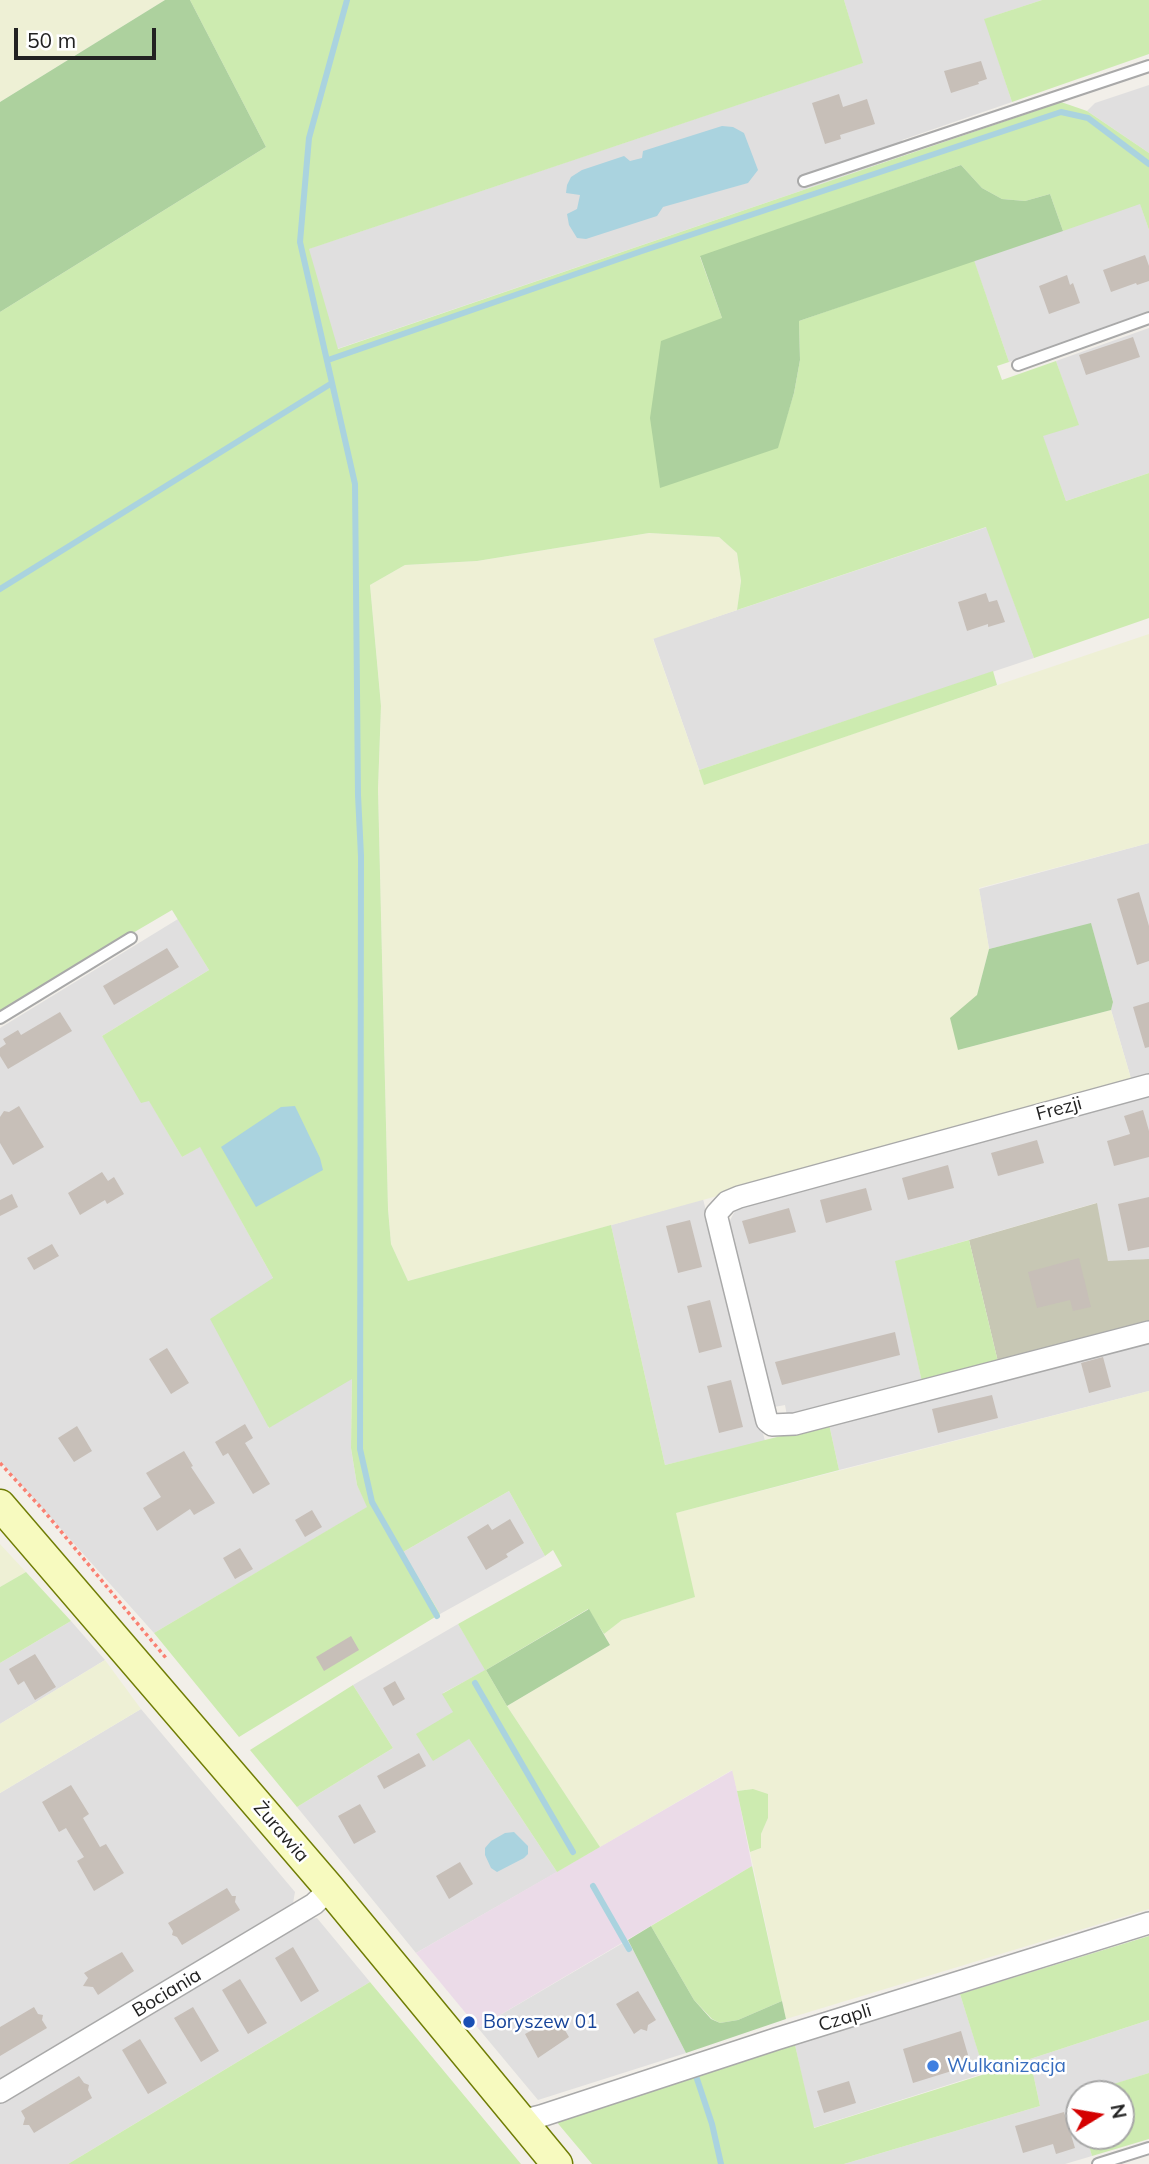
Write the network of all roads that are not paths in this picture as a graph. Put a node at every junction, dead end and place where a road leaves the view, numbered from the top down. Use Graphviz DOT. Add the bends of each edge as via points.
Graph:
graph roads {
  1 [pos="1149,66"];
  2 [pos="804,181"];
  3 [pos="1149,318"];
  4 [pos="1018,365"];
  5 [pos="131,938"];
  6 [pos="0,1018"];
  7 [pos="1149,1085"];
  8 [pos="1149,1332"];
  9 [pos="0,1505"];
  10 [pos="330,1889"];
  11 [pos="1149,1923"];
  12 [pos="0,2092"];
  13 [pos="531,2119"];
  14 [pos="1149,2148"];
  15 [pos="557,2164"];
  16 [pos="1098,2164"];
  1 -- 2 [label="lane"];
  3 -- 4 [label="lane"];
  5 -- 6 [label="lane"];
  7 -- 8 [label="street, Frezji" via="740,1197 716,1214 767,1421 772,1425 795,1424"];
  9 -- 10 [label="main road, Żurawia"];
  10 -- 12 [label="street, Bociania" via="303,1911"];
  10 -- 13 [label="main road, Żurawia"];
  11 -- 13 [label="street, Czapli"];
  13 -- 15 [label="main road, Żurawia"];
  14 -- 16 [label="lane"];
}
